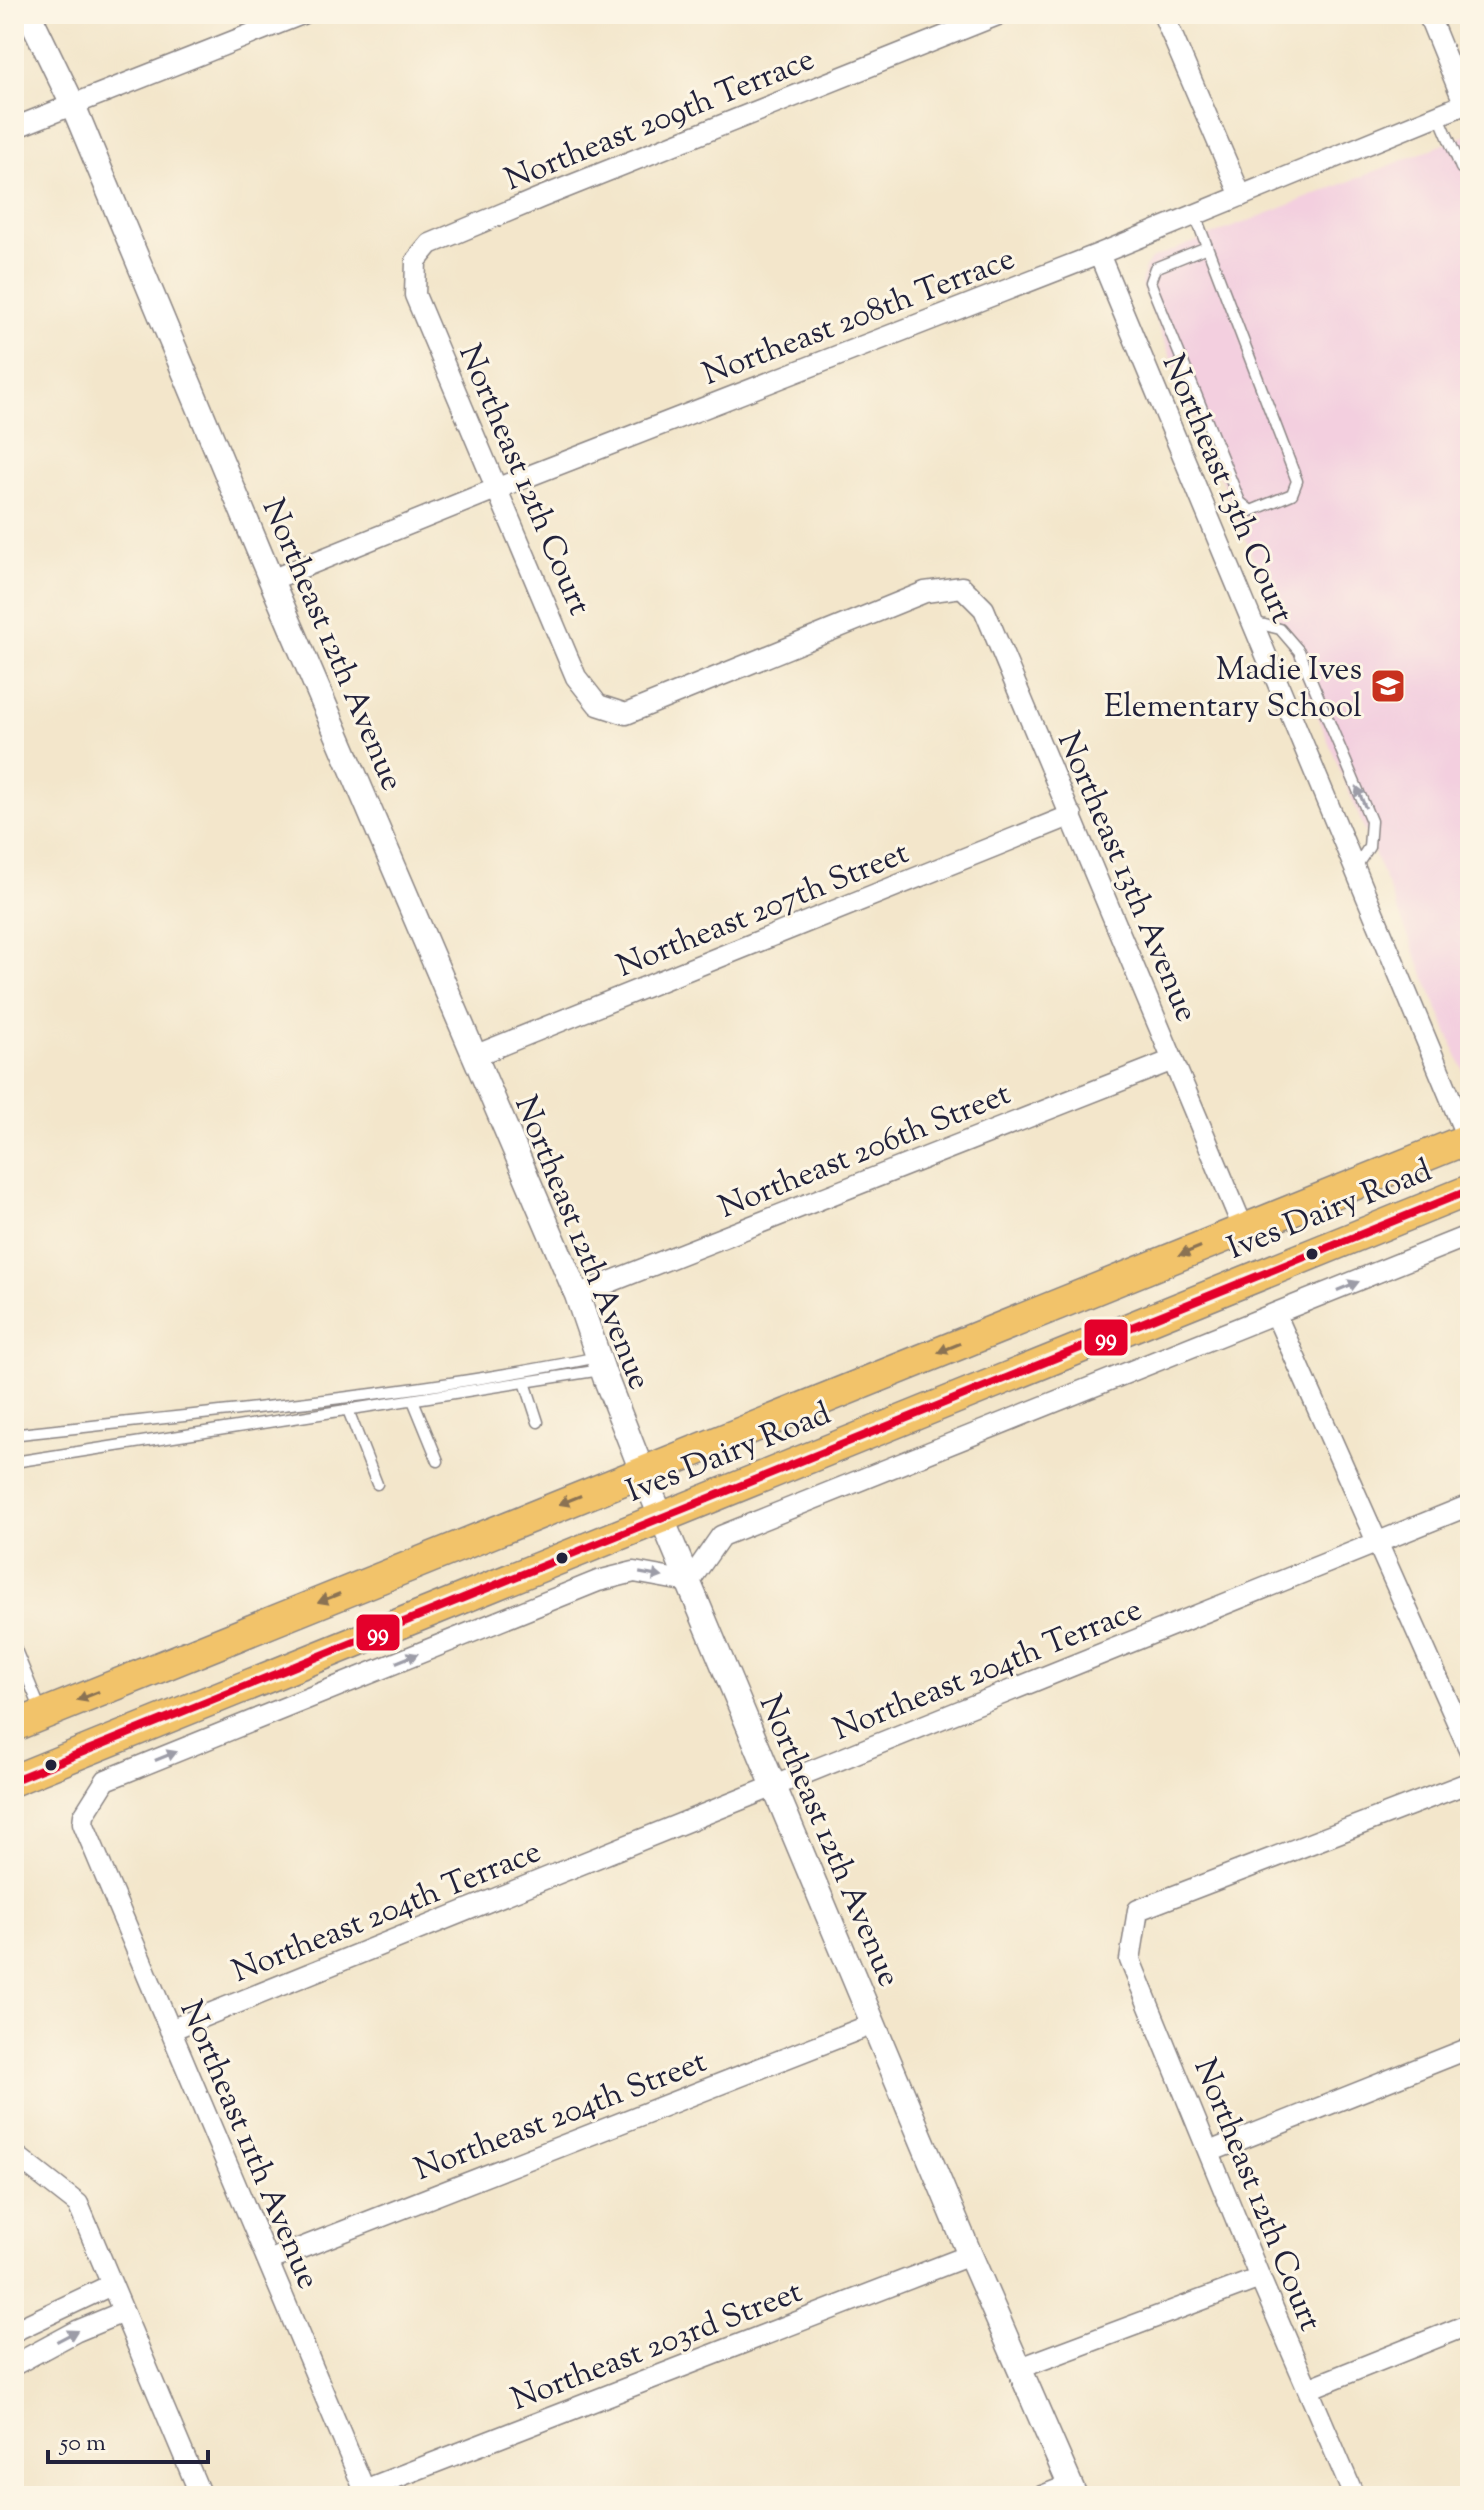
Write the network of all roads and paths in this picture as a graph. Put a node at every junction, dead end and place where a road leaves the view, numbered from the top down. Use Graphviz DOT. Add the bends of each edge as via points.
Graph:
graph roads {
  1 [pos="29,14"];
  2 [pos="302,14"];
  3 [pos="1000,14"];
  4 [pos="1163,14"];
  5 [pos="1428,14"];
  6 [pos="1468,104"];
  7 [pos="73,105"];
  8 [pos="1439,116"];
  9 [pos="14,128"];
  10 [pos="1461,168"];
  11 [pos="1241,196"];
  12 [pos="1195,215"];
  13 [pos="430,244"];
  14 [pos="1207,247"];
  15 [pos="1099,254"];
  16 [pos="498,488"];
  17 [pos="271,580"];
  18 [pos="925,592"];
  19 [pos="1253,622"];
  20 [pos="1072,815"];
  21 [pos="1355,868"];
  22 [pos="474,1056"];
  23 [pos="1173,1060"];
  24 [pos="1469,1140"];
  25 [pos="1470,1190"];
  26 [pos="1244,1230"];
  27 [pos="1470,1235"];
  28 [pos="577,1295"];
  29 [pos="1276,1315"];
  30 [pos="600,1364"];
  31 [pos="525,1382"];
  32 [pos="413,1400"];
  33 [pos="348,1410"];
  34 [pos="538,1422"];
  35 [pos="14,1428"];
  36 [pos="438,1461"];
  37 [pos="14,1462"];
  38 [pos="642,1471"];
  39 [pos="377,1484"];
  40 [pos="1470,1505"];
  41 [pos="661,1517"];
  42 [pos="1376,1543"];
  43 [pos="689,1582"];
  44 [pos="14,1645"];
  45 [pos="42,1715"];
  46 [pos="14,1726"];
  47 [pos="1470,1751"];
  48 [pos="14,1780"];
  49 [pos="1470,1782"];
  50 [pos="774,1786"];
  51 [pos="873,2024"];
  52 [pos="170,2030"];
  53 [pos="1470,2048"];
  54 [pos="1209,2152"];
  55 [pos="14,2154"];
  56 [pos="970,2255"];
  57 [pos="268,2261"];
  58 [pos="1260,2278"];
  59 [pos="111,2285"];
  60 [pos="123,2312"];
  61 [pos="1470,2324"];
  62 [pos="14,2331"];
  63 [pos="14,2365"];
  64 [pos="1020,2368"];
  65 [pos="1308,2389"];
  66 [pos="1073,2490"];
  67 [pos="365,2493"];
  68 [pos="201,2496"];
  69 [pos="1042,2496"];
  70 [pos="1354,2496"];
  1 -- 7 [label="street, Northeast 12th Avenue"];
  2 -- 7 [label="street"];
  3 -- 13 [label="street, Northeast 209th Terrace"];
  4 -- 11 [label="street"];
  5 -- 6 [label="street"];
  6 -- 8 [label="street, Northeast 208th Terrace"];
  7 -- 9 [label="street"];
  7 -- 17 [label="street, Northeast 12th Avenue"];
  8 -- 10 [label="lane"];
  8 -- 11 [label="street, Northeast 208th Terrace"];
  11 -- 12 [label="street, Northeast 208th Terrace"];
  12 -- 14 [label="lane"];
  12 -- 15 [label="street, Northeast 208th Terrace"];
  13 -- 16 [label="street, Northeast 12th Court" via="416,261 415,295"];
  14 -- 14 [label="lane" via="1297,481 1292,494 1251,511 1240,502 1150,282 1155,268"];
  15 -- 16 [label="street, Northeast 208th Terrace"];
  15 -- 19 [label="street, Northeast 13th Court"];
  16 -- 17 [label="street, Northeast 208th Terrace"];
  16 -- 18 [label="street, Northeast 12th Court" via="576,677 598,705 626,714"];
  17 -- 22 [label="street, Northeast 12th Avenue"];
  18 -- 20 [label="street, Northeast 13th Avenue" via="962,587 984,609"];
  19 -- 21 [label="street, Northeast 13th Court"];
  21 -- 19 [label="lane, one-way" via="1369,847 1371,821 1299,651 1280,629"];
  20 -- 22 [label="street, Northeast 207th Street"];
  20 -- 23 [label="street, Northeast 13th Avenue"];
  21 -- 24 [label="street, Northeast 13th Court"];
  22 -- 28 [label="street, Northeast 12th Avenue"];
  23 -- 26 [label="street, Northeast 13th Avenue"];
  23 -- 28 [label="street, Northeast 206th Street"];
  24 -- 26 [label="main road, Ives Dairy Road"];
  25 -- 41 [label="main road, Ives Dairy Road"];
  26 -- 38 [label="main road, Ives Dairy Road, one-way"];
  29 -- 27 [label="street, one-way"];
  28 -- 30 [label="street, Northeast 12th Avenue"];
  29 -- 42 [label="street"];
  29 -- 43 [label="street" via="721,1536"];
  30 -- 31 [label="lane"];
  30 -- 35 [label="lane" via="20,1434"];
  30 -- 38 [label="street, Northeast 12th Avenue"];
  31 -- 32 [label="lane"];
  31 -- 34 [label="lane"];
  32 -- 33 [label="lane"];
  32 -- 36 [label="lane"];
  33 -- 37 [label="lane"];
  33 -- 39 [label="lane"];
  38 -- 41 [label="street, Northeast 12th Avenue"];
  38 -- 45 [label="main road, Ives Dairy Road, one-way"];
  40 -- 42 [label="street, Northeast 204th Terrace"];
  41 -- 43 [label="street, Northeast 12th Avenue"];
  41 -- 48 [label="main road, Ives Dairy Road"];
  42 -- 47 [label="street"];
  42 -- 50 [label="street, Northeast 204th Terrace"];
  43 -- 50 [label="street, Northeast 12th Avenue"];
  52 -- 43 [label="street, Northeast 11th Avenue, one-way" via="83,1823 106,1780 598,1581 634,1572"];
  44 -- 45 [label="lane"];
  45 -- 46 [label="main road, Ives Dairy Road"];
  49 -- 54 [label="street, Northeast 12th Court" via="1138,1910 1130,1960"];
  50 -- 51 [label="street, Northeast 12th Avenue"];
  50 -- 52 [label="street, Northeast 204th Terrace"];
  51 -- 56 [label="street, Northeast 12th Avenue"];
  51 -- 57 [label="street, Northeast 204th Street"];
  52 -- 57 [label="street, Northeast 11th Avenue"];
  53 -- 54 [label="street"];
  54 -- 58 [label="street, Northeast 12th Court"];
  55 -- 59 [label="street" via="78,2204"];
  56 -- 64 [label="street, Northeast 12th Avenue"];
  56 -- 67 [label="street, Northeast 203rd Street"];
  57 -- 67 [label="street, Northeast 11th Avenue"];
  58 -- 64 [label="street"];
  58 -- 65 [label="street, Northeast 12th Court"];
  59 -- 60 [label="street"];
  59 -- 62 [label="street"];
  63 -- 60 [label="street, one-way"];
  60 -- 68 [label="street"];
  61 -- 65 [label="street"];
  64 -- 66 [label="street, Northeast 12th Avenue"];
  65 -- 70 [label="street, Northeast 12th Court"];
  66 -- 69 [label="street"];
}
